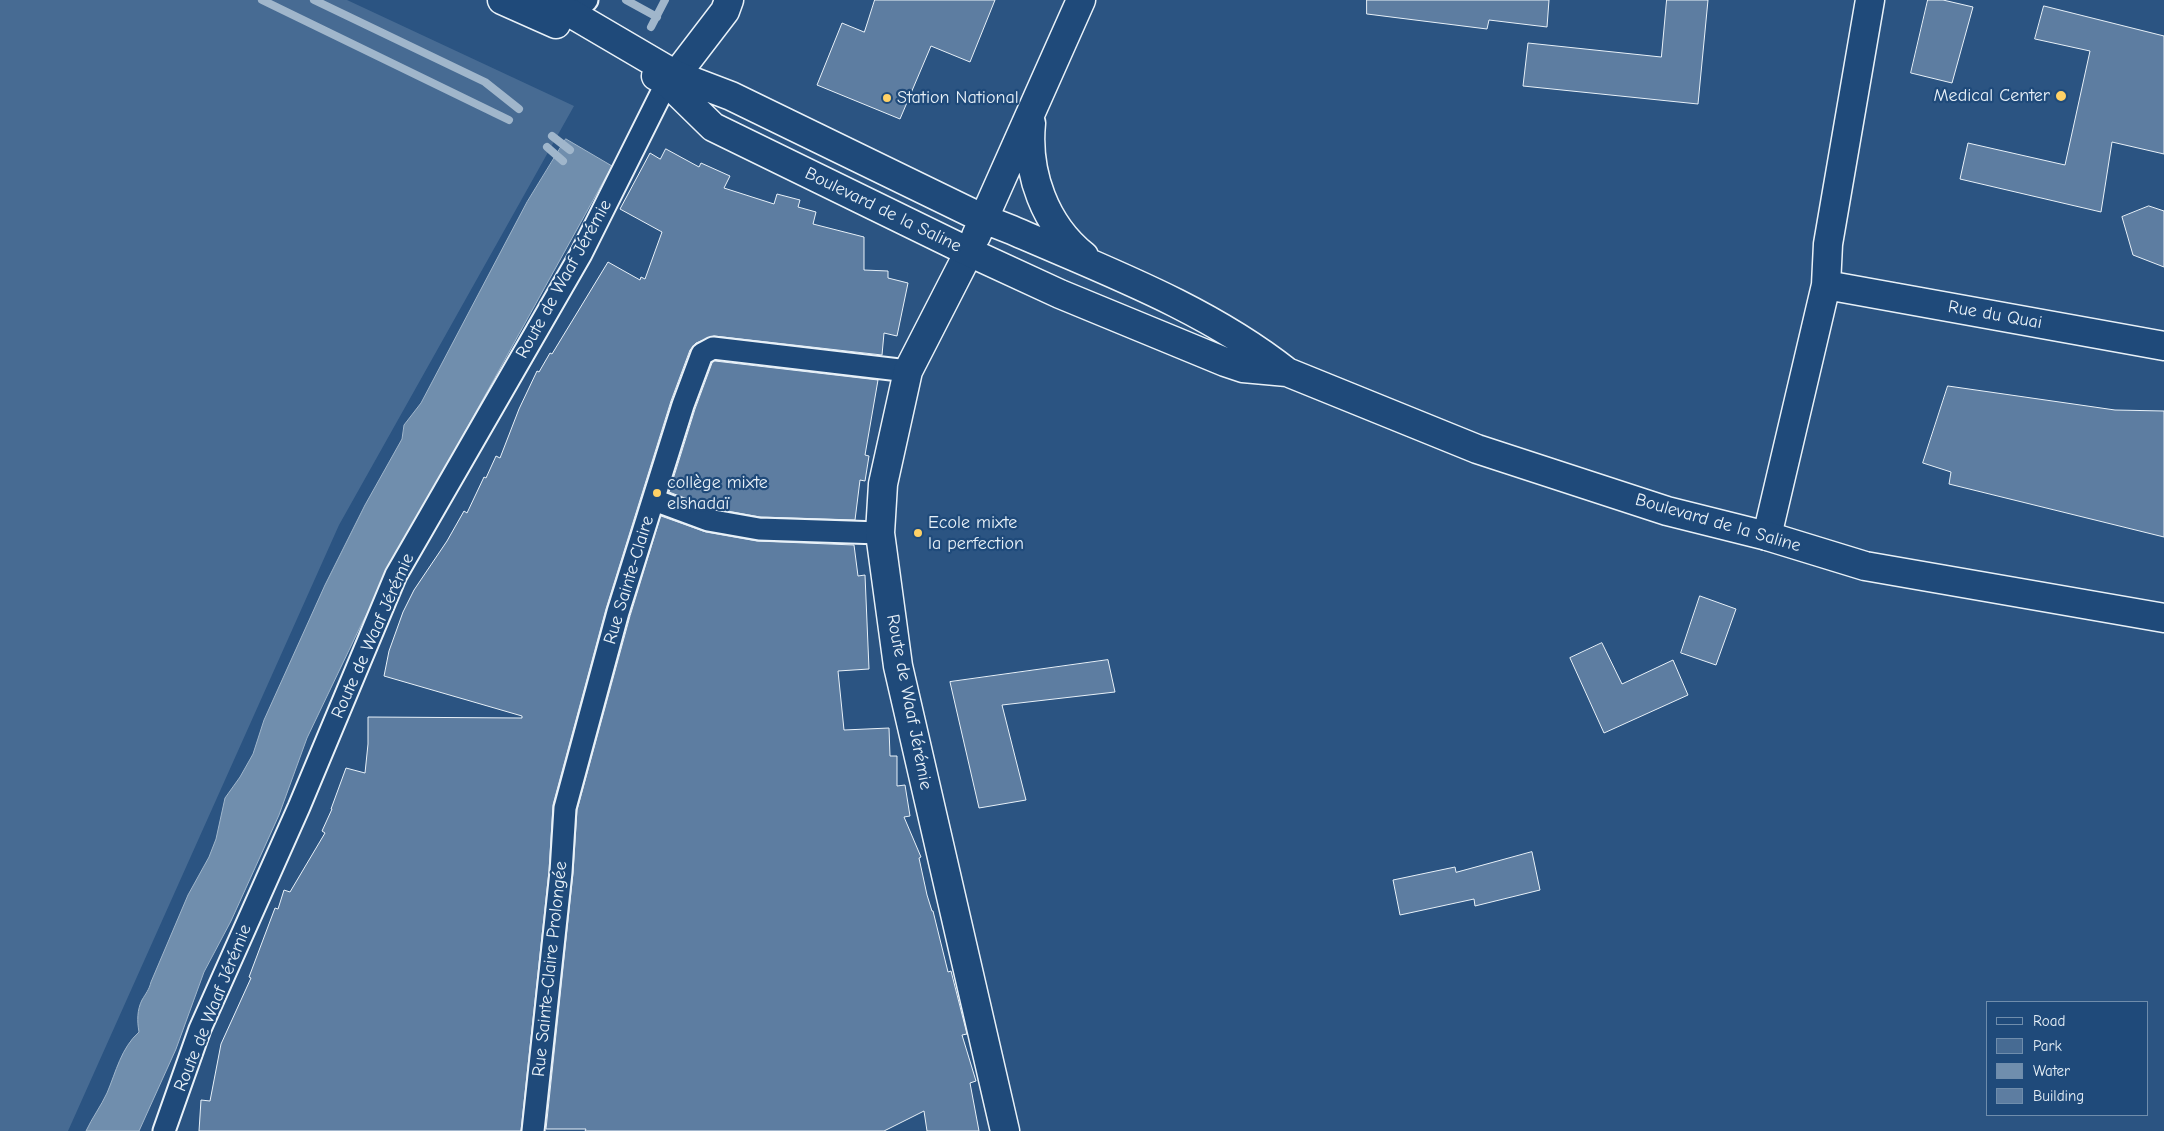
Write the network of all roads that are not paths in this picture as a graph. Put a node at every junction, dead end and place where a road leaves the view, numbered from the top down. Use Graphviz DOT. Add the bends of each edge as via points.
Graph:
graph roads {
  1 [pos="502,0"];
  2 [pos="539,0"];
  3 [pos="729,0"];
  4 [pos="1081,0"];
  5 [pos="1870,0"];
  6 [pos="579,7"];
  7 [pos="672,78"];
  8 [pos="1032,112"];
  9 [pos="984,219"];
  10 [pos="969,252"];
  11 [pos="1100,268"];
  12 [pos="1826,285"];
  13 [pos="2164,346"];
  14 [pos="908,371"];
  15 [pos="1287,372"];
  16 [pos="654,500"];
  17 [pos="880,533"];
  18 [pos="1767,536"];
  19 [pos="2164,618"];
  20 [pos="565,808"];
  21 [pos="164,1131"];
  22 [pos="532,1131"];
  23 [pos="1005,1131"];
  1 -- 7 [label="main road, Boulevard de la Saline"];
  2 -- 6 [label="main road, Boulevard de la Saline"];
  3 -- 7 [label="main road" via="725,10"];
  4 -- 8 [label="main road, Route de Waaf Jérémie"];
  5 -- 12 [label="main road" via="1828,244"];
  6 -- 7 [label="main road, Boulevard de la Saline"];
  7 -- 9 [label="main road, Boulevard de la Saline" via="731,96"];
  7 -- 10 [label="main road, Boulevard de la Saline" via="713,127"];
  7 -- 21 [label="street, Route de Waaf Jérémie" via="581,254 396,575 299,807 200,1029"];
  8 -- 9 [label="main road, Route de Waaf Jérémie"];
  8 -- 11 [label="main road" via="1031,163 1048,212 1062,234"];
  9 -- 10 [label="main road, Route de Waaf Jérémie"];
  9 -- 11 [label="main road, Boulevard de la Saline"];
  10 -- 14 [label="main road, Route de Waaf Jérémie"];
  10 -- 15 [label="main road, Boulevard de la Saline" via="1060,294 1225,362 1243,368"];
  11 -- 15 [label="main road, Boulevard de la Saline" via="1193,311 1264,353"];
  12 -- 13 [label="main road, Rue du Quai"];
  12 -- 18 [label="main road"];
  14 -- 16 [label="street, Rue Sainte-Claire" via="713,348 702,354"];
  14 -- 17 [label="main road, Route de Waaf Jérémie" via="883,484"];
  15 -- 18 [label="main road, Boulevard de la Saline" via="1478,448 1667,511"];
  16 -- 17 [label="street" via="708,520 759,529"];
  16 -- 20 [label="street, Rue Sainte-Claire" via="618,612"];
  17 -- 23 [label="main road, Route de Waaf Jérémie" via="898,666"];
  18 -- 19 [label="main road, Boulevard de la Saline" via="1865,566"];
  20 -- 22 [label="street, Rue Sainte-Claire Prolongée"];
}
